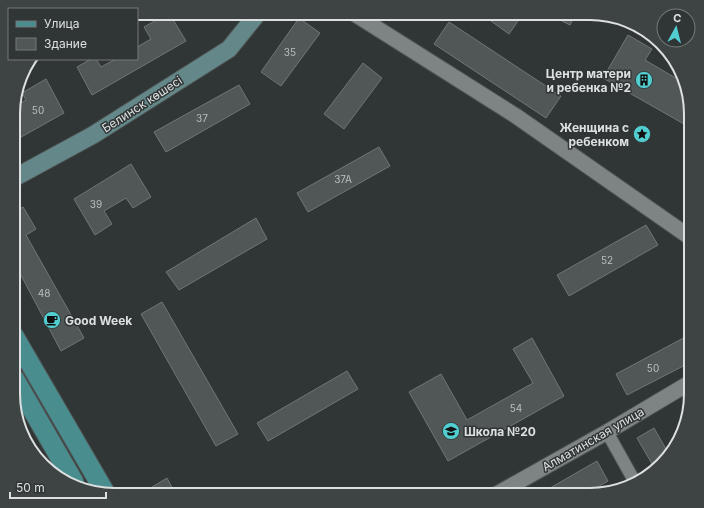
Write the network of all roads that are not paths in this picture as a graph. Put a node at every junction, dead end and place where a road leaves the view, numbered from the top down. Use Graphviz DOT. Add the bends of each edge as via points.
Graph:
graph roads {
  1 [pos="252,20"];
  2 [pos="364,20"];
  3 [pos="20,175"];
  4 [pos="684,233"];
  5 [pos="20,346"];
  6 [pos="684,386"];
  7 [pos="20,388"];
  8 [pos="606,432"];
  9 [pos="72,478"];
  10 [pos="632,478"];
  11 [pos="102,487"];
  12 [pos="507,488"];
  1 -- 3 [label="main road, Белинск көшесі" via="229,49 93,135"];
  2 -- 4 [label="street" via="516,116"];
  5 -- 11 [label="main road"];
  6 -- 8 [label="street, Алматинская улица"];
  7 -- 9 [label="main road"];
  8 -- 10 [label="street"];
  8 -- 12 [label="street, Алматинская улица"];
}
